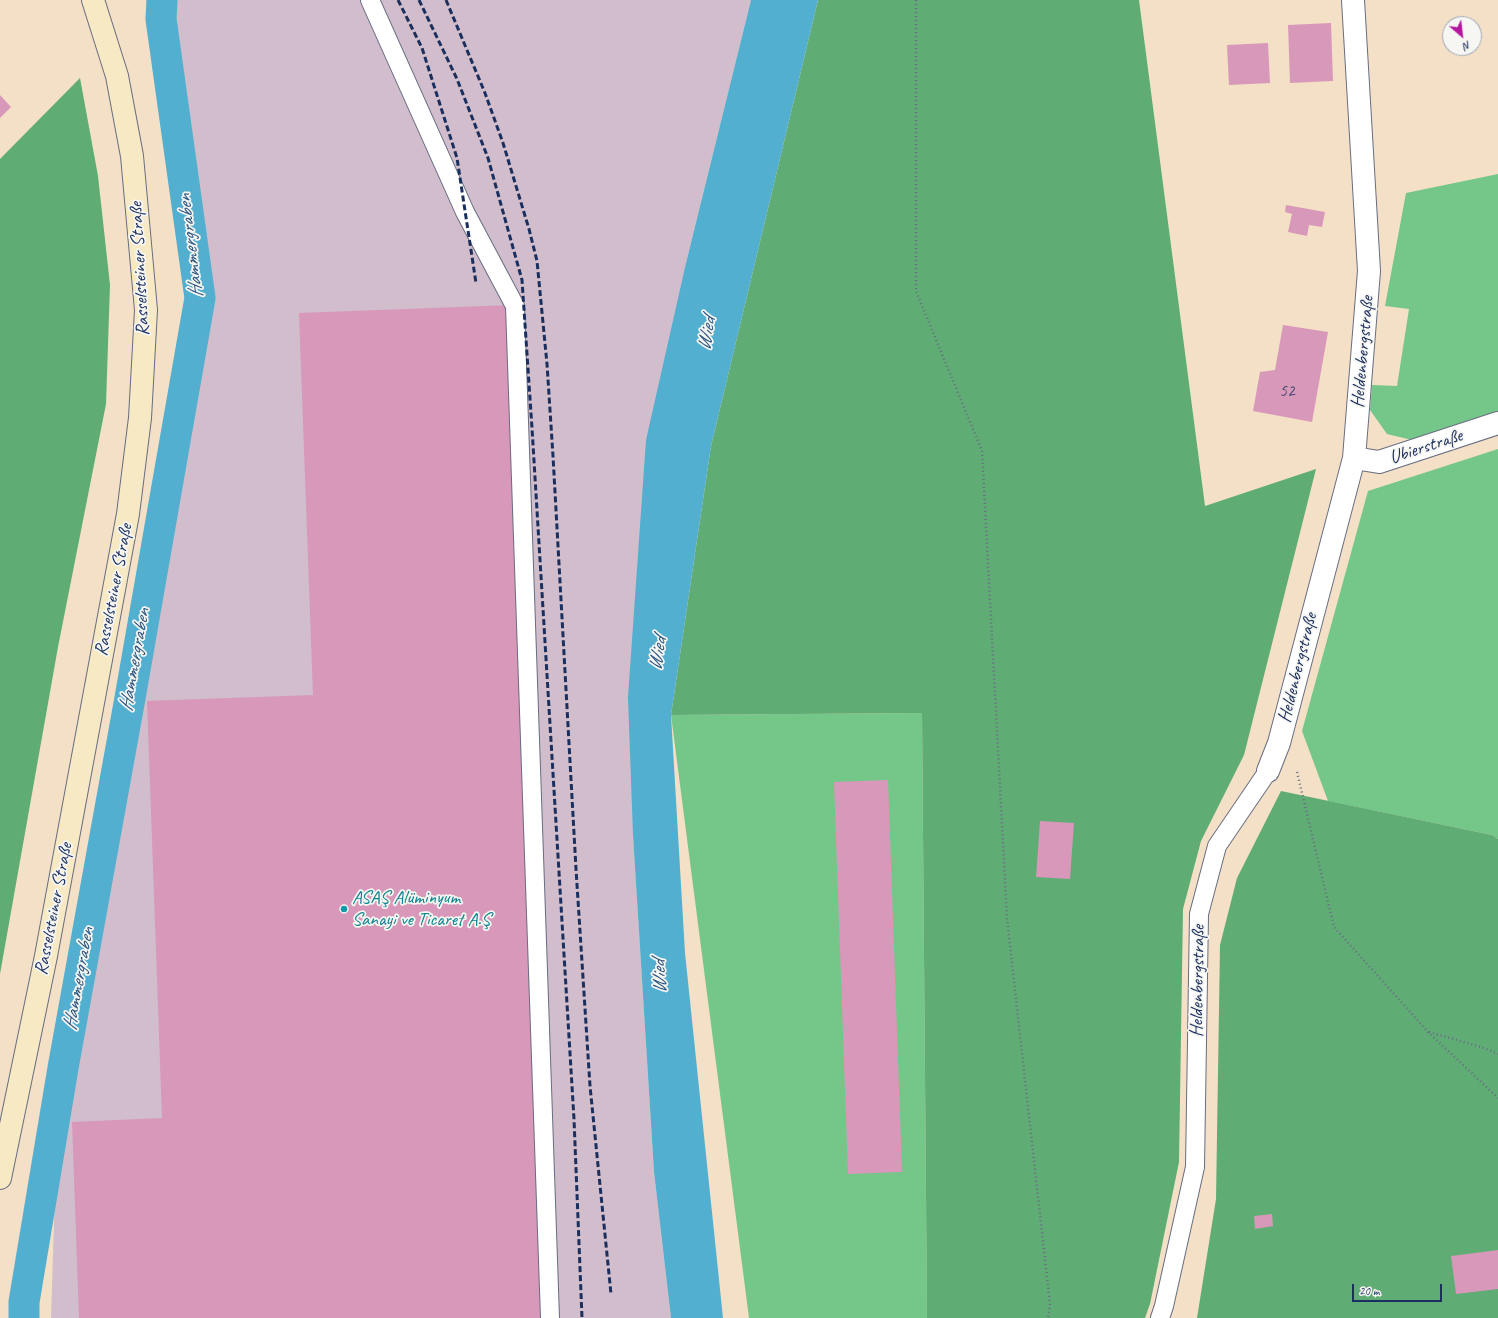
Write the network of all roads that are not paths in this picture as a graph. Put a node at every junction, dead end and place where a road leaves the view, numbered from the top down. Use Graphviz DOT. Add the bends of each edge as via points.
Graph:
graph roads {
  1 [pos="93,0"];
  2 [pos="370,0"];
  3 [pos="1353,0"];
  4 [pos="1498,423"];
  5 [pos="1354,458"];
  6 [pos="1268,772"];
  7 [pos="0,1178"];
  8 [pos="550,1318"];
  9 [pos="1160,1318"];
  1 -- 7 [label="main road, Rasselsteiner Straße" via="117,76 132,156 146,310 140,418 128,514 46,956"];
  2 -- 8 [label="lane" via="465,212 515,306"];
  3 -- 5 [label="street, Heldenbergstraße" via="1369,271"];
  4 -- 5 [label="street, Ubierstraße" via="1379,462"];
  5 -- 6 [label="street, Heldenbergstraße" via="1279,744"];
  6 -- 9 [label="lane, Heldenbergstraße" via="1217,846 1199,914 1195,1168"];
}
